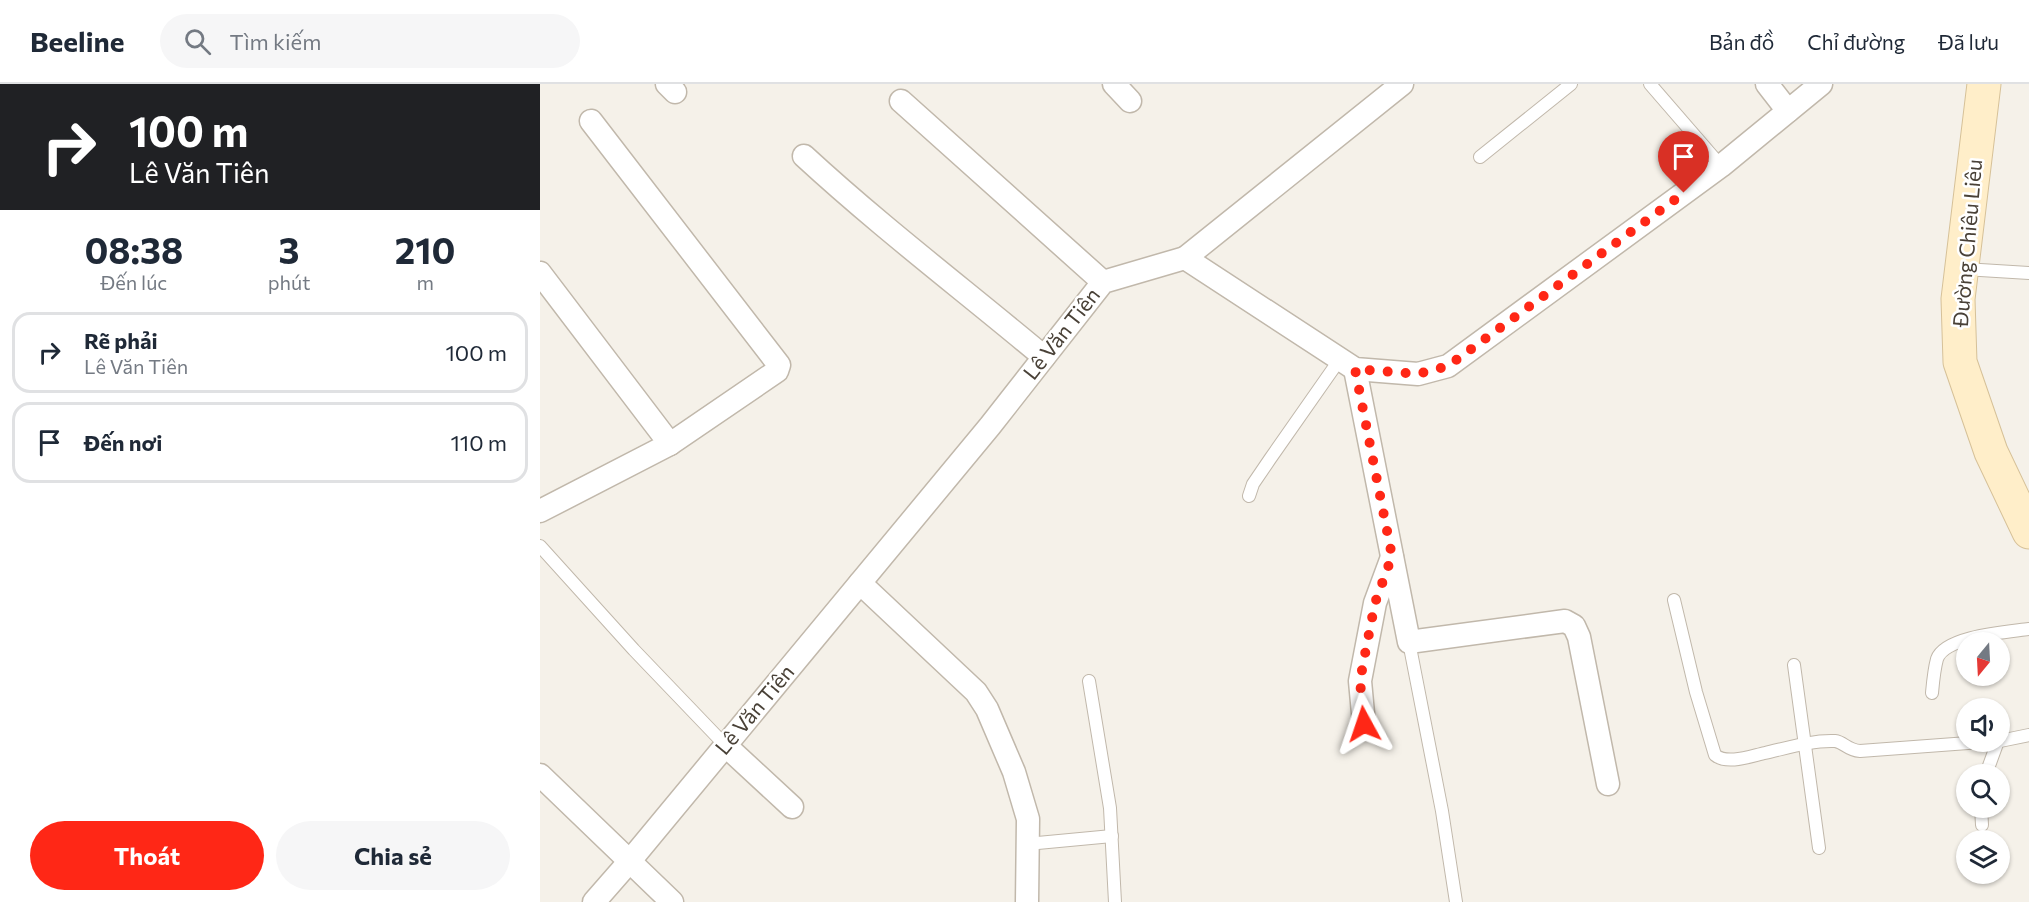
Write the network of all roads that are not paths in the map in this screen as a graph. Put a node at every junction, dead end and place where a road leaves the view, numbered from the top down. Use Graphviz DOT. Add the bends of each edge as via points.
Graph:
graph roads {
  1 [pos="1114,84"];
  2 [pos="1402,84"];
  3 [pos="1571,84"];
  4 [pos="1650,84"];
  5 [pos="1767,84"];
  6 [pos="1821,84"];
  7 [pos="1984,84"];
  8 [pos="902,101"];
  9 [pos="1130,102"];
  10 [pos="1788,111"];
  11 [pos="591,121"];
  12 [pos="804,156"];
  13 [pos="1480,157"];
  14 [pos="1721,166"];
  15 [pos="1185,258"];
  16 [pos="1963,268"];
  17 [pos="540,273"];
  18 [pos="2029,273"];
  19 [pos="1103,282"];
  20 [pos="1044,357"];
  21 [pos="1347,364"];
  22 [pos="670,444"];
  23 [pos="1249,496"];
  24 [pos="540,511"];
  25 [pos="2029,532"];
  26 [pos="540,546"];
  27 [pos="1392,556"];
  28 [pos="860,584"];
  29 [pos="1674,600"];
  30 [pos="2029,629"];
  31 [pos="1409,642"];
  32 [pos="1794,665"];
  33 [pos="1089,681"];
  34 [pos="1932,693"];
  35 [pos="1364,724"];
  36 [pos="2029,735"];
  37 [pos="2010,739"];
  38 [pos="1805,744"];
  39 [pos="1956,744"];
  40 [pos="726,746"];
  41 [pos="540,775"];
  42 [pos="1608,784"];
  43 [pos="792,807"];
  44 [pos="1982,818"];
  45 [pos="1982,825"];
  46 [pos="1112,836"];
  47 [pos="1027,844"];
  48 [pos="1818,848"];
  49 [pos="629,862"];
  50 [pos="594,902"];
  51 [pos="672,902"];
  52 [pos="1027,902"];
  53 [pos="1115,902"];
  54 [pos="1456,902"];
  1 -- 9 [label="street"];
  2 -- 15 [label="street"];
  3 -- 13 [label="lane"];
  4 -- 14 [label="lane"];
  5 -- 10 [label="street"];
  6 -- 10 [label="street"];
  7 -- 16 [label="street, Đường Chiêu Liêu"];
  8 -- 19 [label="street"];
  10 -- 14 [label="street"];
  11 -- 22 [label="street" via="779,365 777,371"];
  12 -- 20 [label="street" via="848,197"];
  14 -- 21 [label="street" via="1448,366 1418,374"];
  15 -- 19 [label="street, Lê Văn Tiên"];
  15 -- 21 [label="street"];
  16 -- 18 [label="lane"];
  16 -- 25 [label="street, Đường Chiêu Liêu" via="1958,298 1960,362 1991,452"];
  17 -- 22 [label="street"];
  19 -- 20 [label="street, Lê Văn Tiên"];
  20 -- 28 [label="street, Lê Văn Tiên"];
  21 -- 23 [label="lane" via="1270,459"];
  21 -- 27 [label="street"];
  22 -- 24 [label="street"];
  26 -- 40 [label="lane"];
  27 -- 31 [label="street"];
  27 -- 35 [label="street" via="1375,603 1360,681"];
  28 -- 40 [label="street, Lê Văn Tiên"];
  28 -- 47 [label="street" via="976,692 987,709 1014,771 1028,819"];
  29 -- 38 [label="lane" via="1715,756 1744,757"];
  30 -- 34 [label="lane" via="1965,638 1940,654"];
  31 -- 42 [label="street" via="1565,621 1574,626 1580,637"];
  31 -- 54 [label="lane"];
  32 -- 38 [label="lane"];
  33 -- 46 [label="lane"];
  36 -- 37 [label="lane"];
  38 -- 39 [label="lane" via="1836,741 1860,751"];
  38 -- 48 [label="lane"];
  40 -- 43 [label="street"];
  40 -- 49 [label="street, Lê Văn Tiên"];
  41 -- 49 [label="street"];
  44 -- 45 [label="lane"];
  46 -- 47 [label="lane"];
  46 -- 53 [label="lane"];
  47 -- 52 [label="street"];
  49 -- 50 [label="street, Lê Văn Tiên"];
  49 -- 51 [label="street"];
}
